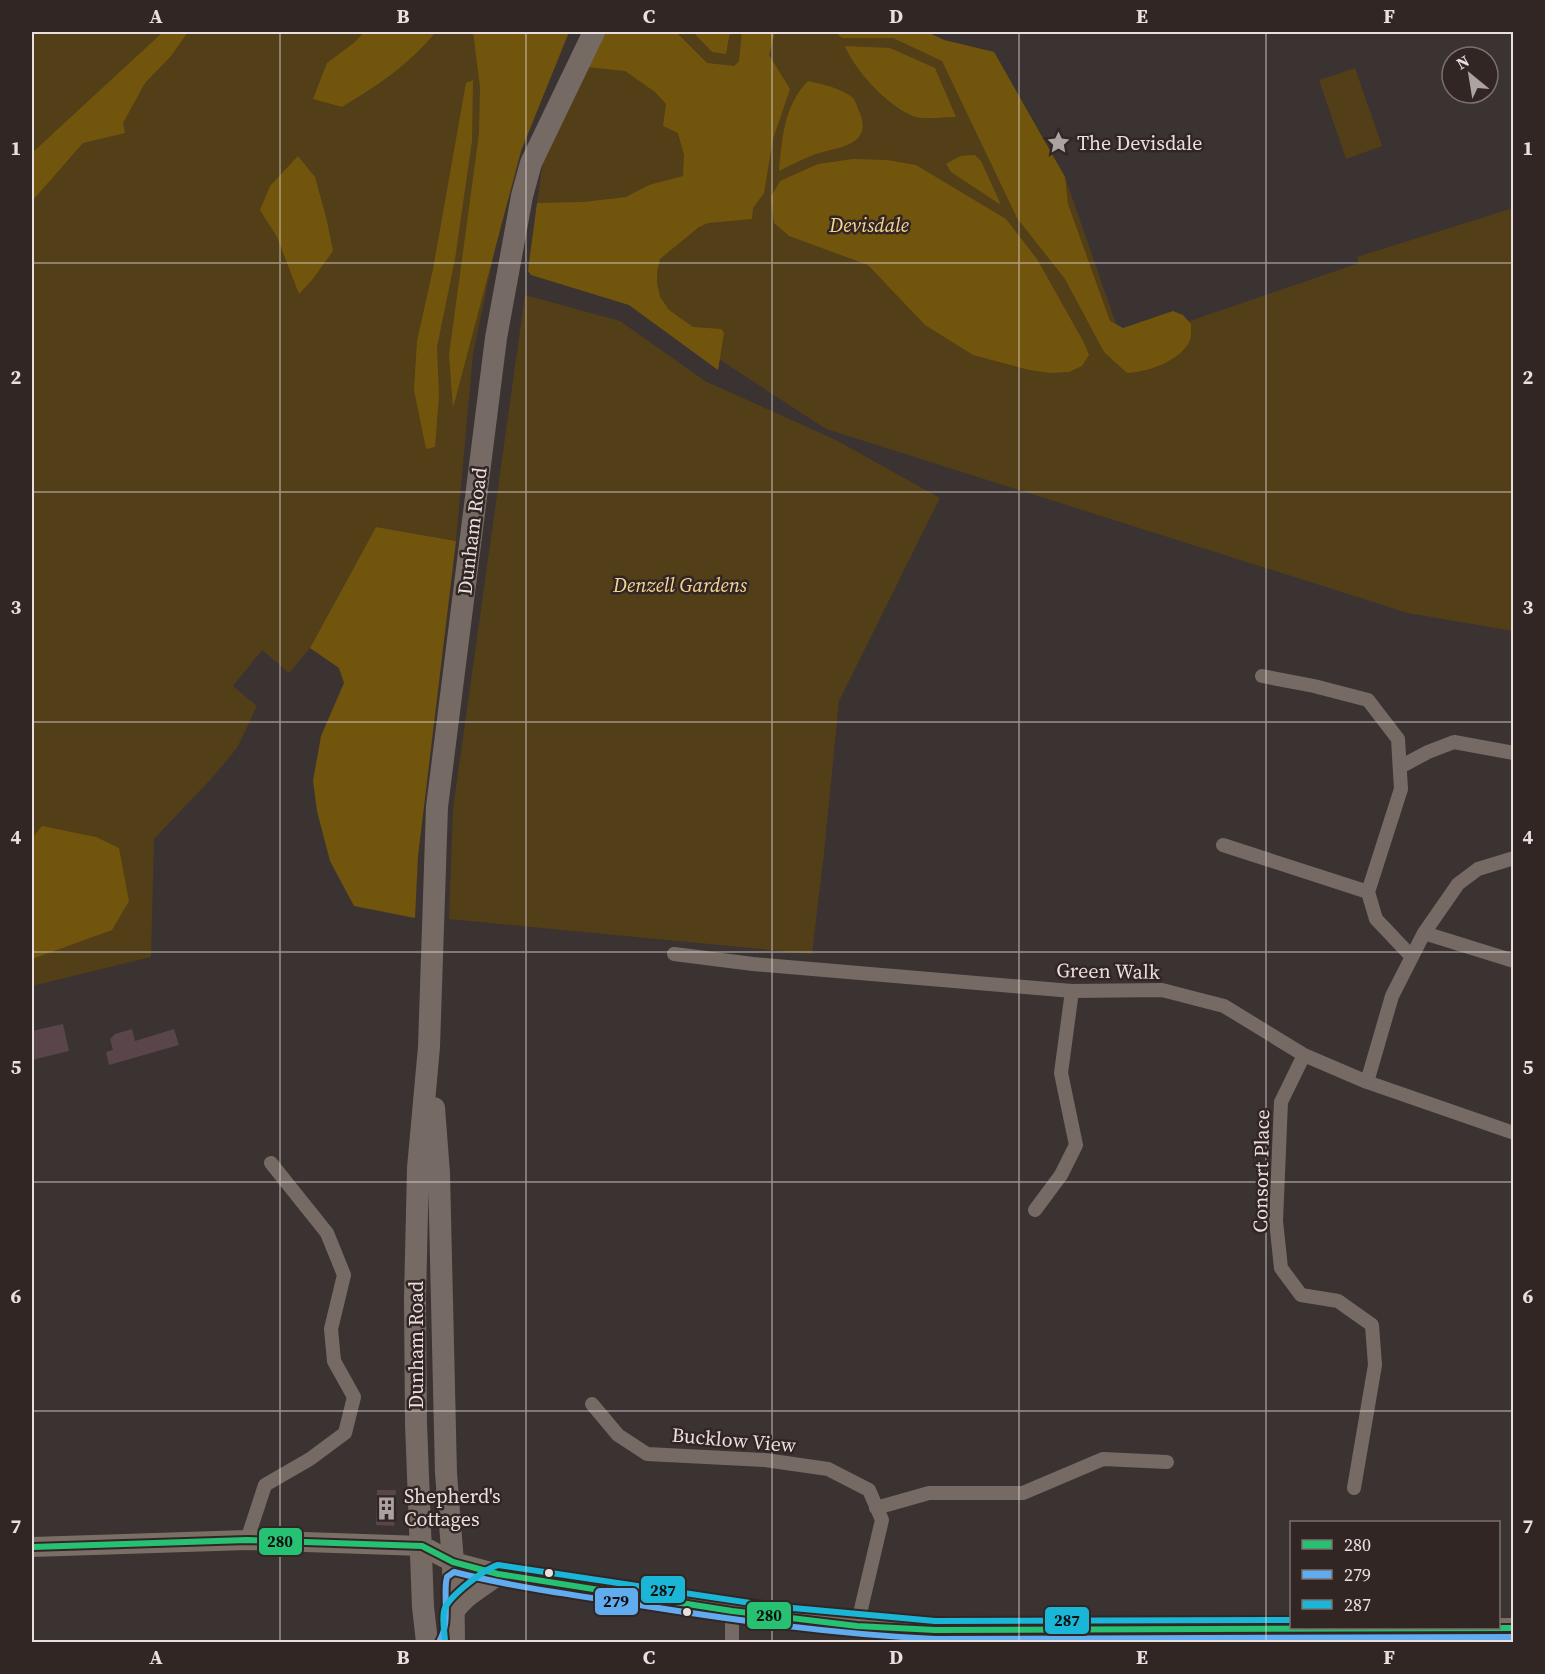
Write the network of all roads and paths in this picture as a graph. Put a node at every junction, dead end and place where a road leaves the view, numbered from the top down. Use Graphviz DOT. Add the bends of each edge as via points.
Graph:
graph roads {
  1 [pos="594,32"];
  2 [pos="1262,676"];
  3 [pos="1514,753"];
  4 [pos="1400,767"];
  5 [pos="1223,845"];
  6 [pos="1514,858"];
  7 [pos="1368,892"];
  8 [pos="1424,933"];
  9 [pos="674,954"];
  10 [pos="1412,957"];
  11 [pos="1514,961"];
  12 [pos="1072,991"];
  13 [pos="429,1047"];
  14 [pos="1304,1055"];
  15 [pos="1367,1082"];
  16 [pos="1514,1133"];
  17 [pos="272,1163"];
  18 [pos="1035,1210"];
  19 [pos="592,1404"];
  20 [pos="1167,1462"];
  21 [pos="446,1473"];
  22 [pos="1354,1488"];
  23 [pos="876,1508"];
  24 [pos="247,1540"];
  25 [pos="422,1546"];
  26 [pos="32,1547"];
  27 [pos="453,1562"];
  28 [pos="498,1574"];
  29 [pos="453,1611"];
  30 [pos="732,1611"];
  31 [pos="857,1626"];
  32 [pos="1510,1633"];
  33 [pos="986,1636"];
  34 [pos="1072,1636"];
  35 [pos="428,1642"];
  36 [pos="454,1642"];
  37 [pos="732,1642"];
  1 -- 13 [label="highway, Dunham Road" via="531,164 496,338 437,807"];
  2 -- 4 [label="street" via="1368,700 1398,739"];
  3 -- 4 [label="street" via="1454,742"];
  4 -- 7 [label="street" via="1401,789"];
  5 -- 7 [label="street"];
  6 -- 8 [label="street" via="1478,869 1458,884"];
  7 -- 10 [label="street" via="1376,919"];
  8 -- 10 [label="street"];
  8 -- 11 [label="street"];
  9 -- 12 [label="street, Green Walk"];
  10 -- 15 [label="street" via="1392,996"];
  12 -- 14 [label="street, Green Walk" via="1162,990 1224,1006"];
  12 -- 18 [label="street" via="1061,1073 1076,1145 1061,1175"];
  13 -- 21 [label="highway, Dunham Road" via="439,1173"];
  13 -- 25 [label="highway, Dunham Road" via="417,1168 415,1299"];
  14 -- 15 [label="street, Green Walk"];
  14 -- 22 [label="street, Consort Place" via="1281,1102 1276,1221 1281,1268 1300,1295 1338,1301 1372,1325 1375,1365"];
  15 -- 16 [label="street, Green Walk"];
  17 -- 24 [label="street" via="327,1233 344,1275 331,1329 334,1361 354,1397 345,1433 265,1485"];
  19 -- 23 [label="street, Bucklow View" via="618,1435 647,1454 765,1460 828,1469 868,1490"];
  20 -- 23 [label="street" via="1103,1459 1023,1493 929,1493"];
  21 -- 25 [label="highway" via="437,1484 433,1534"];
  21 -- 27 [label="highway, Dunham Road"];
  23 -- 31 [label="street" via="882,1520"];
  24 -- 25 [label="main road"];
  24 -- 26 [label="main road"];
  25 -- 27 [label="main road"];
  25 -- 35 [label="highway, Dunham Road"];
  27 -- 28 [label="main road"];
  27 -- 29 [label="highway, Dunham Road"];
  27 -- 35 [label="highway" via="442,1568 436,1580 437,1626"];
  28 -- 29 [label="highway"];
  28 -- 30 [label="main road"];
  29 -- 36 [label="highway, Dunham Road"];
  30 -- 31 [label="main road"];
  30 -- 37 [label="street"];
  31 -- 33 [label="main road"];
  32 -- 34 [label="main road"];
  33 -- 34 [label="main road"];
}
